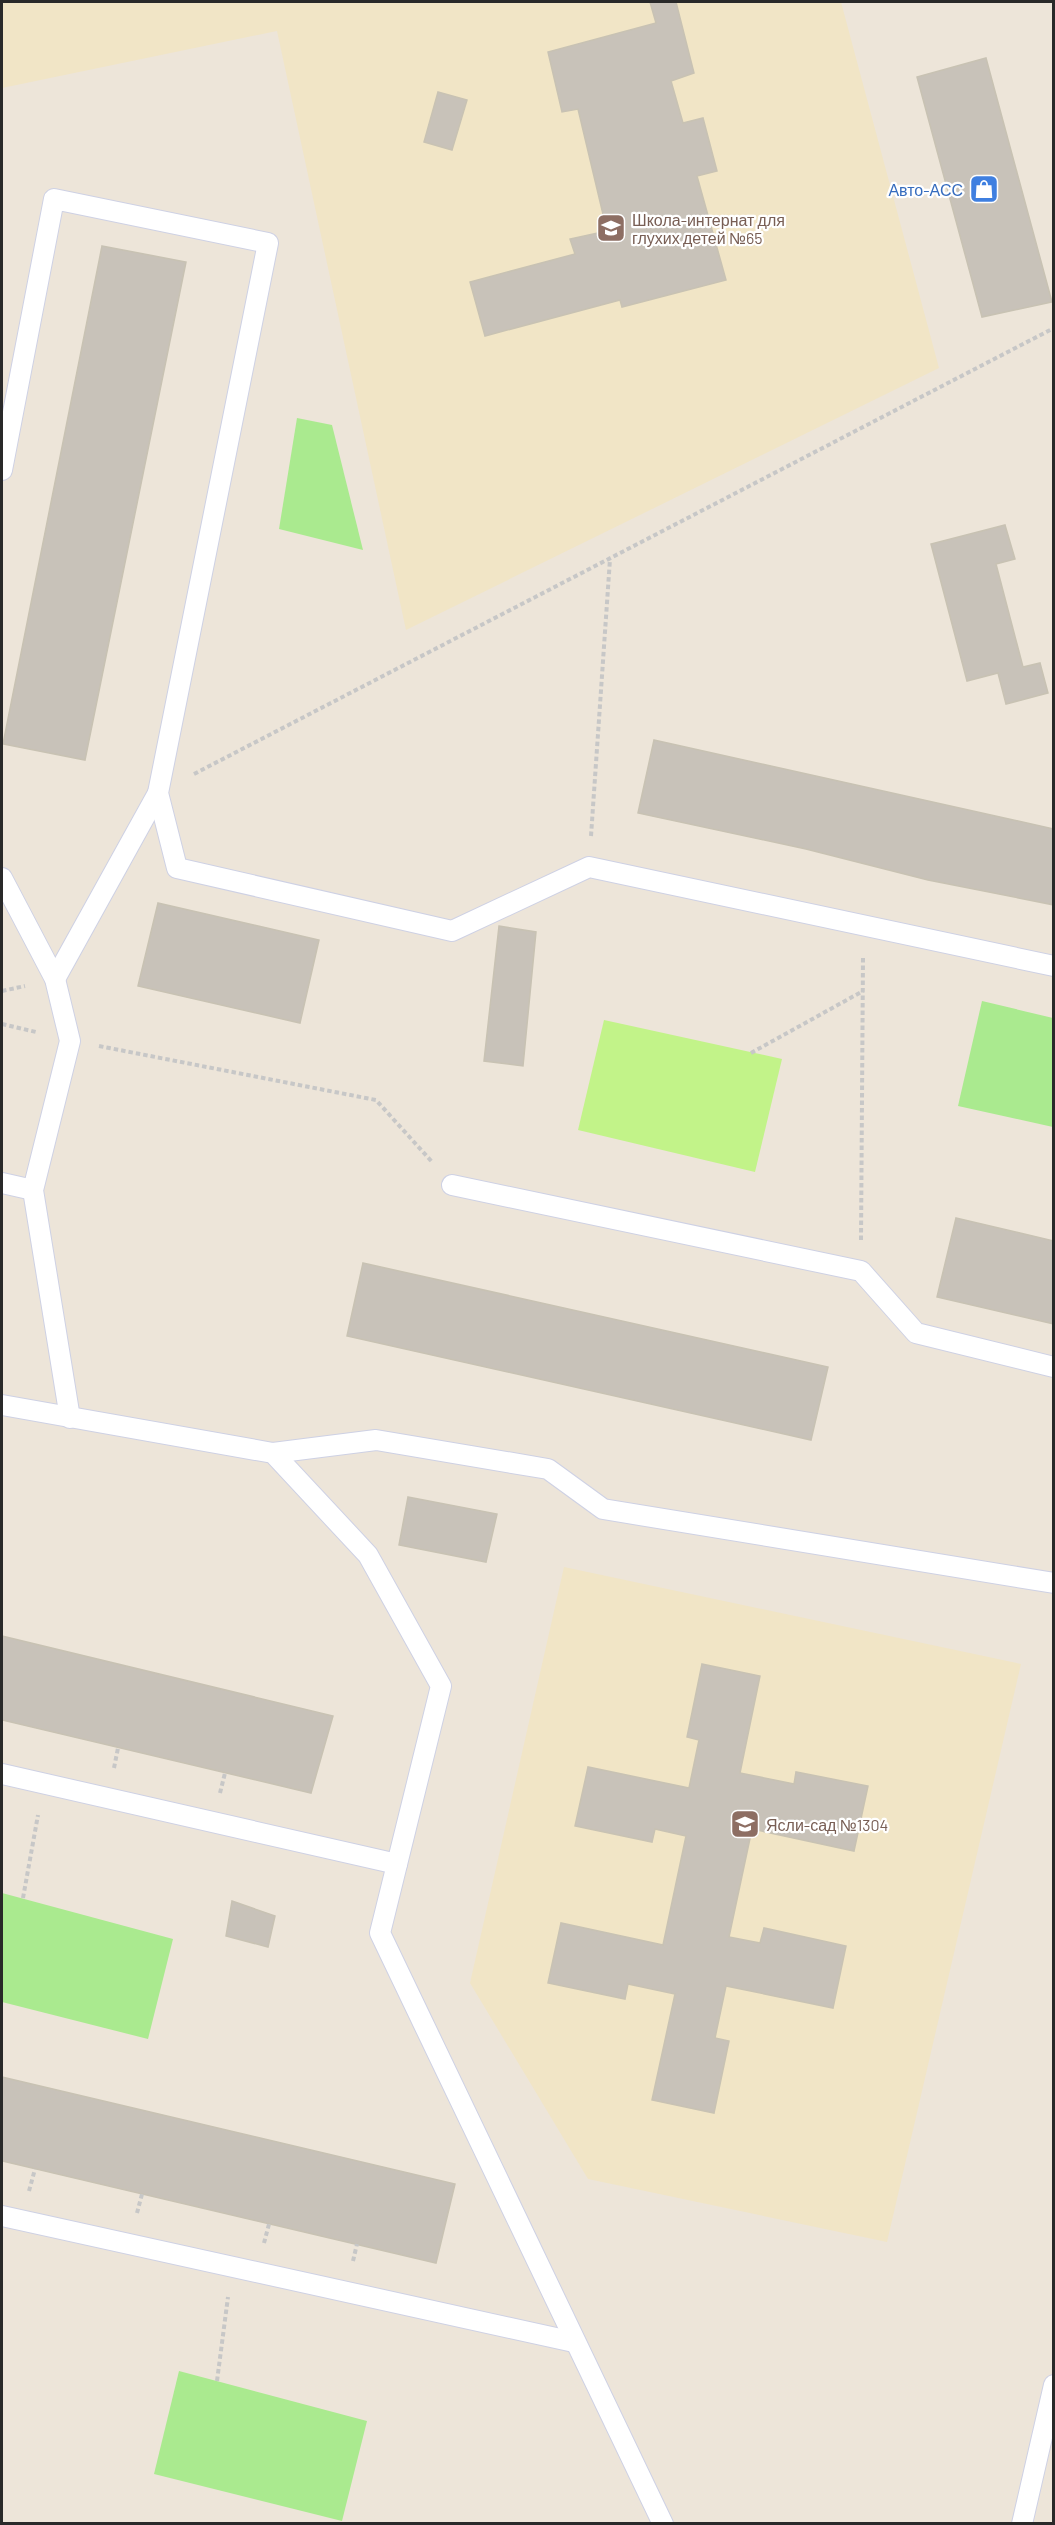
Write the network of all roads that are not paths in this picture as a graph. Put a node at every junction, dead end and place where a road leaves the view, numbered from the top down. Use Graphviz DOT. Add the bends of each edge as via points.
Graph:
graph roads {
  1 [pos="2,471"];
  2 [pos="158,793"];
  3 [pos="2,878"];
  4 [pos="1053,966"];
  5 [pos="55,979"];
  6 [pos="2,1183"];
  7 [pos="452,1185"];
  8 [pos="33,1190"];
  9 [pos="1053,1367"];
  10 [pos="2,1404"];
  11 [pos="70,1418"];
  12 [pos="273,1454"];
  13 [pos="1053,1583"];
  14 [pos="2,1774"];
  15 [pos="397,1864"];
  16 [pos="2,2216"];
  17 [pos="574,2342"];
  18 [pos="1053,2385"];
  19 [pos="663,2523"];
  20 [pos="1022,2523"];
  1 -- 2 [label="lane" via="54,199 268,243"];
  2 -- 4 [label="lane" via="177,868 452,931 589,867"];
  2 -- 5 [label="lane"];
  3 -- 5 [label="lane"];
  5 -- 8 [label="lane" via="70,1041"];
  6 -- 8 [label="lane"];
  7 -- 9 [label="lane" via="861,1271 916,1332"];
  8 -- 11 [label="lane"];
  10 -- 11 [label="lane"];
  11 -- 12 [label="lane"];
  12 -- 13 [label="lane" via="376,1440 548,1469 603,1509"];
  12 -- 15 [label="lane" via="368,1555 441,1686"];
  14 -- 15 [label="lane"];
  15 -- 17 [label="lane" via="380,1933"];
  16 -- 17 [label="lane"];
  17 -- 19 [label="lane"];
  18 -- 20 [label="lane"];
}
